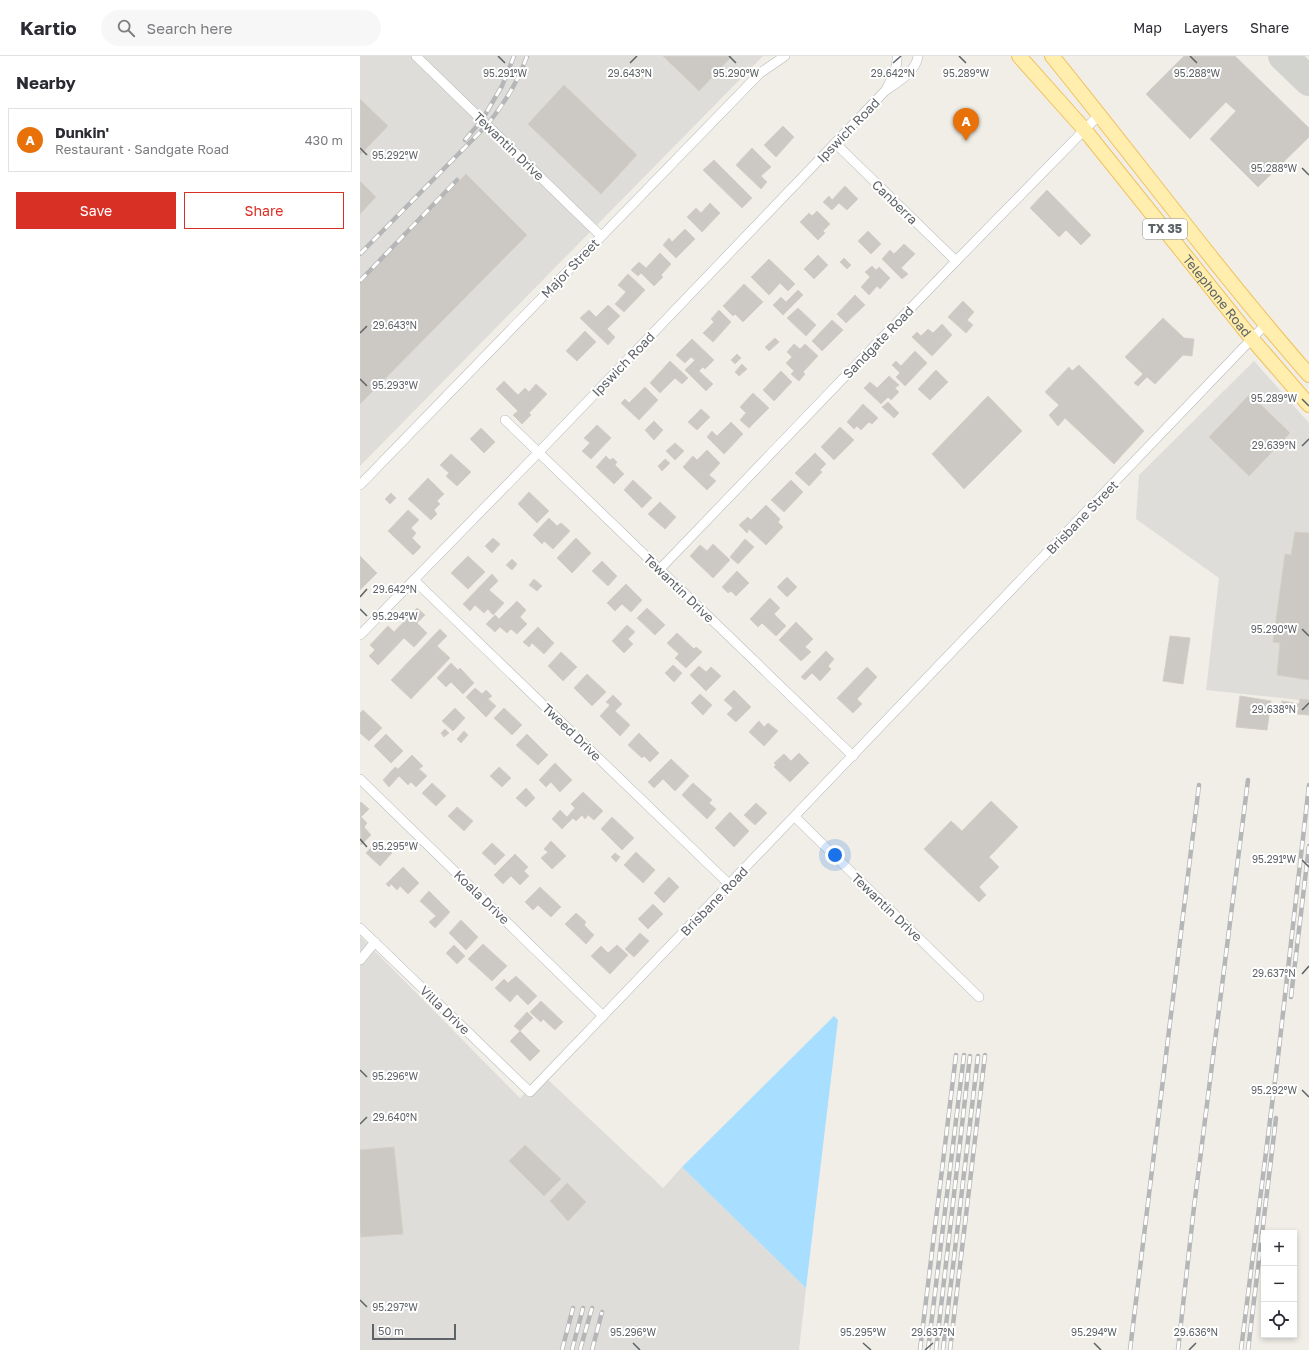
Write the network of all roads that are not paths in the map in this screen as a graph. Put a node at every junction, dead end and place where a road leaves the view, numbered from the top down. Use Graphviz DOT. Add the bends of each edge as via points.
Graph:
graph roads {
  1 [pos="416,56"];
  2 [pos="785,56"];
  3 [pos="897,56"];
  4 [pos="918,56"];
  5 [pos="1019,56"];
  6 [pos="1052,56"];
  7 [pos="885,91"];
  8 [pos="1098,116"];
  9 [pos="1084,129"];
  10 [pos="835,143"];
  11 [pos="601,236"];
  12 [pos="956,261"];
  13 [pos="1266,324"];
  14 [pos="1252,339"];
  15 [pos="1309,375"];
  16 [pos="1309,404"];
  17 [pos="505,420"];
  18 [pos="538,452"];
  19 [pos="360,485"];
  20 [pos="660,569"];
  21 [pos="414,580"];
  22 [pos="360,635"];
  23 [pos="898,710"];
  24 [pos="853,756"];
  25 [pos="360,779"];
  26 [pos="795,817"];
  27 [pos="730,885"];
  28 [pos="360,928"];
  29 [pos="375,942"];
  30 [pos="360,960"];
  31 [pos="979,997"];
  32 [pos="603,1016"];
  33 [pos="530,1092"];
  1 -- 11 [label="street, Tewantin Drive"];
  2 -- 11 [label="street, Major Street" via="760,73"];
  3 -- 7 [label="street, Ipswich Road" via="894,75"];
  4 -- 7 [label="street, Ipswich Road" via="917,62 903,79"];
  5 -- 9 [label="main road, Telephone Road / TX 35"];
  6 -- 8 [label="main road, Telephone Road / TX 35"];
  7 -- 10 [label="street, Ipswich Road"];
  8 -- 9 [label="street, Sandgate Road"];
  8 -- 13 [label="main road, Telephone Road / TX 35"];
  9 -- 12 [label="street, Sandgate Road"];
  9 -- 14 [label="main road, Telephone Road / TX 35"];
  10 -- 12 [label="street, Canberra"];
  10 -- 18 [label="street, Ipswich Road"];
  11 -- 19 [label="street, Major Street"];
  12 -- 20 [label="street, Sandgate Road"];
  13 -- 14 [label="street, Brisbane Street"];
  13 -- 15 [label="main road, Telephone Road / TX 35"];
  14 -- 16 [label="main road, Telephone Road / TX 35"];
  14 -- 23 [label="street, Brisbane Street"];
  17 -- 18 [label="street, Tewantin Drive"];
  18 -- 20 [label="street, Tewantin Drive"];
  18 -- 21 [label="street, Ipswich Road"];
  20 -- 24 [label="street, Tewantin Drive"];
  21 -- 22 [label="street, Ipswich Road"];
  21 -- 27 [label="street, Tweed Drive"];
  23 -- 24 [label="street, Brisbane Road"];
  24 -- 26 [label="street, Brisbane Road"];
  25 -- 32 [label="street, Koala Drive"];
  26 -- 27 [label="street, Brisbane Road"];
  26 -- 31 [label="street, Tewantin Drive"];
  27 -- 32 [label="street, Brisbane Road"];
  28 -- 29 [label="street, Villa Drive"];
  29 -- 30 [label="street"];
  29 -- 33 [label="street, Villa Drive"];
  32 -- 33 [label="street, Brisbane Road"];
}
